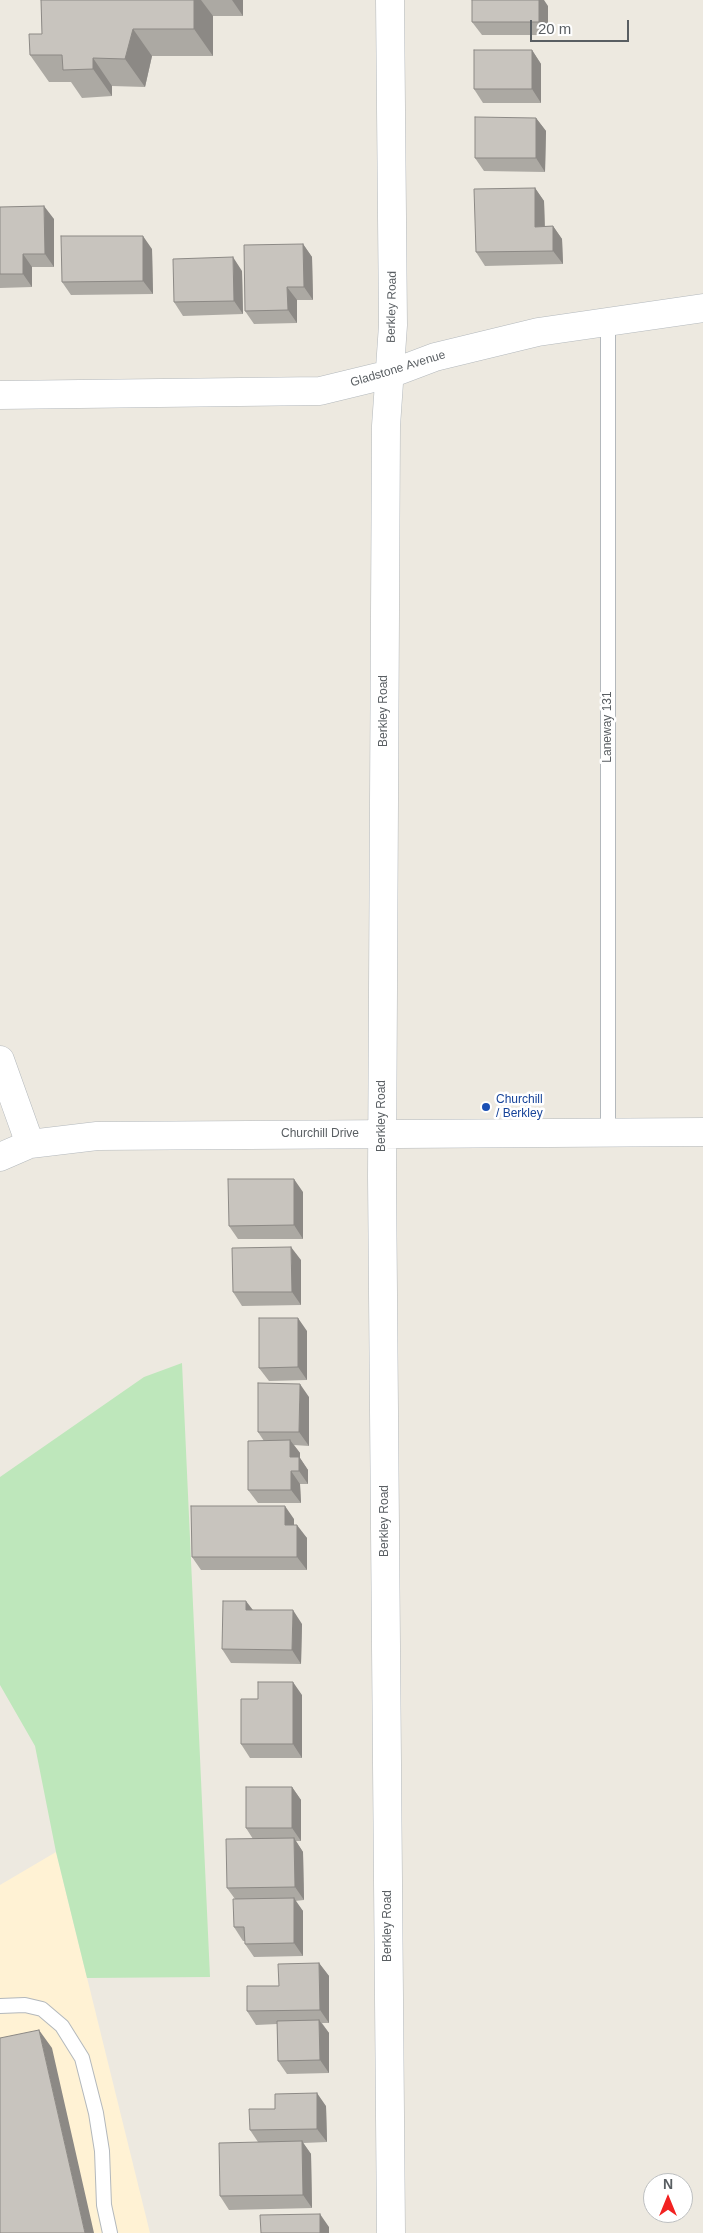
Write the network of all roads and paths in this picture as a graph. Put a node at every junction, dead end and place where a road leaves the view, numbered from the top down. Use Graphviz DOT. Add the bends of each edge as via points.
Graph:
graph roads {
  1 [pos="390,0"];
  2 [pos="703,308"];
  3 [pos="608,322"];
  4 [pos="390,374"];
  5 [pos="0,395"];
  6 [pos="0,1060"];
  7 [pos="608,1132"];
  8 [pos="703,1132"];
  9 [pos="382,1134"];
  10 [pos="30,1144"];
  11 [pos="0,1157"];
  12 [pos="0,2006"];
  13 [pos="110,2233"];
  14 [pos="391,2233"];
  1 -- 4 [label="street, Berkley Road" via="393,325"];
  2 -- 3 [label="street, Gladstone Avenue"];
  3 -- 4 [label="street, Gladstone Avenue" via="538,332 435,357"];
  3 -- 7 [label="lane, Laneway 131"];
  4 -- 5 [label="street, Gladstone Avenue" via="320,391"];
  4 -- 9 [label="street, Berkley Road" via="386,436"];
  6 -- 10 [label="street"];
  7 -- 8 [label="street, Churchill Drive"];
  7 -- 9 [label="street, Churchill Drive"];
  9 -- 10 [label="street, Churchill Drive" via="96,1136"];
  9 -- 14 [label="street, Berkley Road"];
  10 -- 11 [label="street, Churchill Drive"];
  12 -- 13 [label="lane" via="25,2005 42,2009 62,2026 82,2058 96,2113 102,2152 104,2205"];
}
